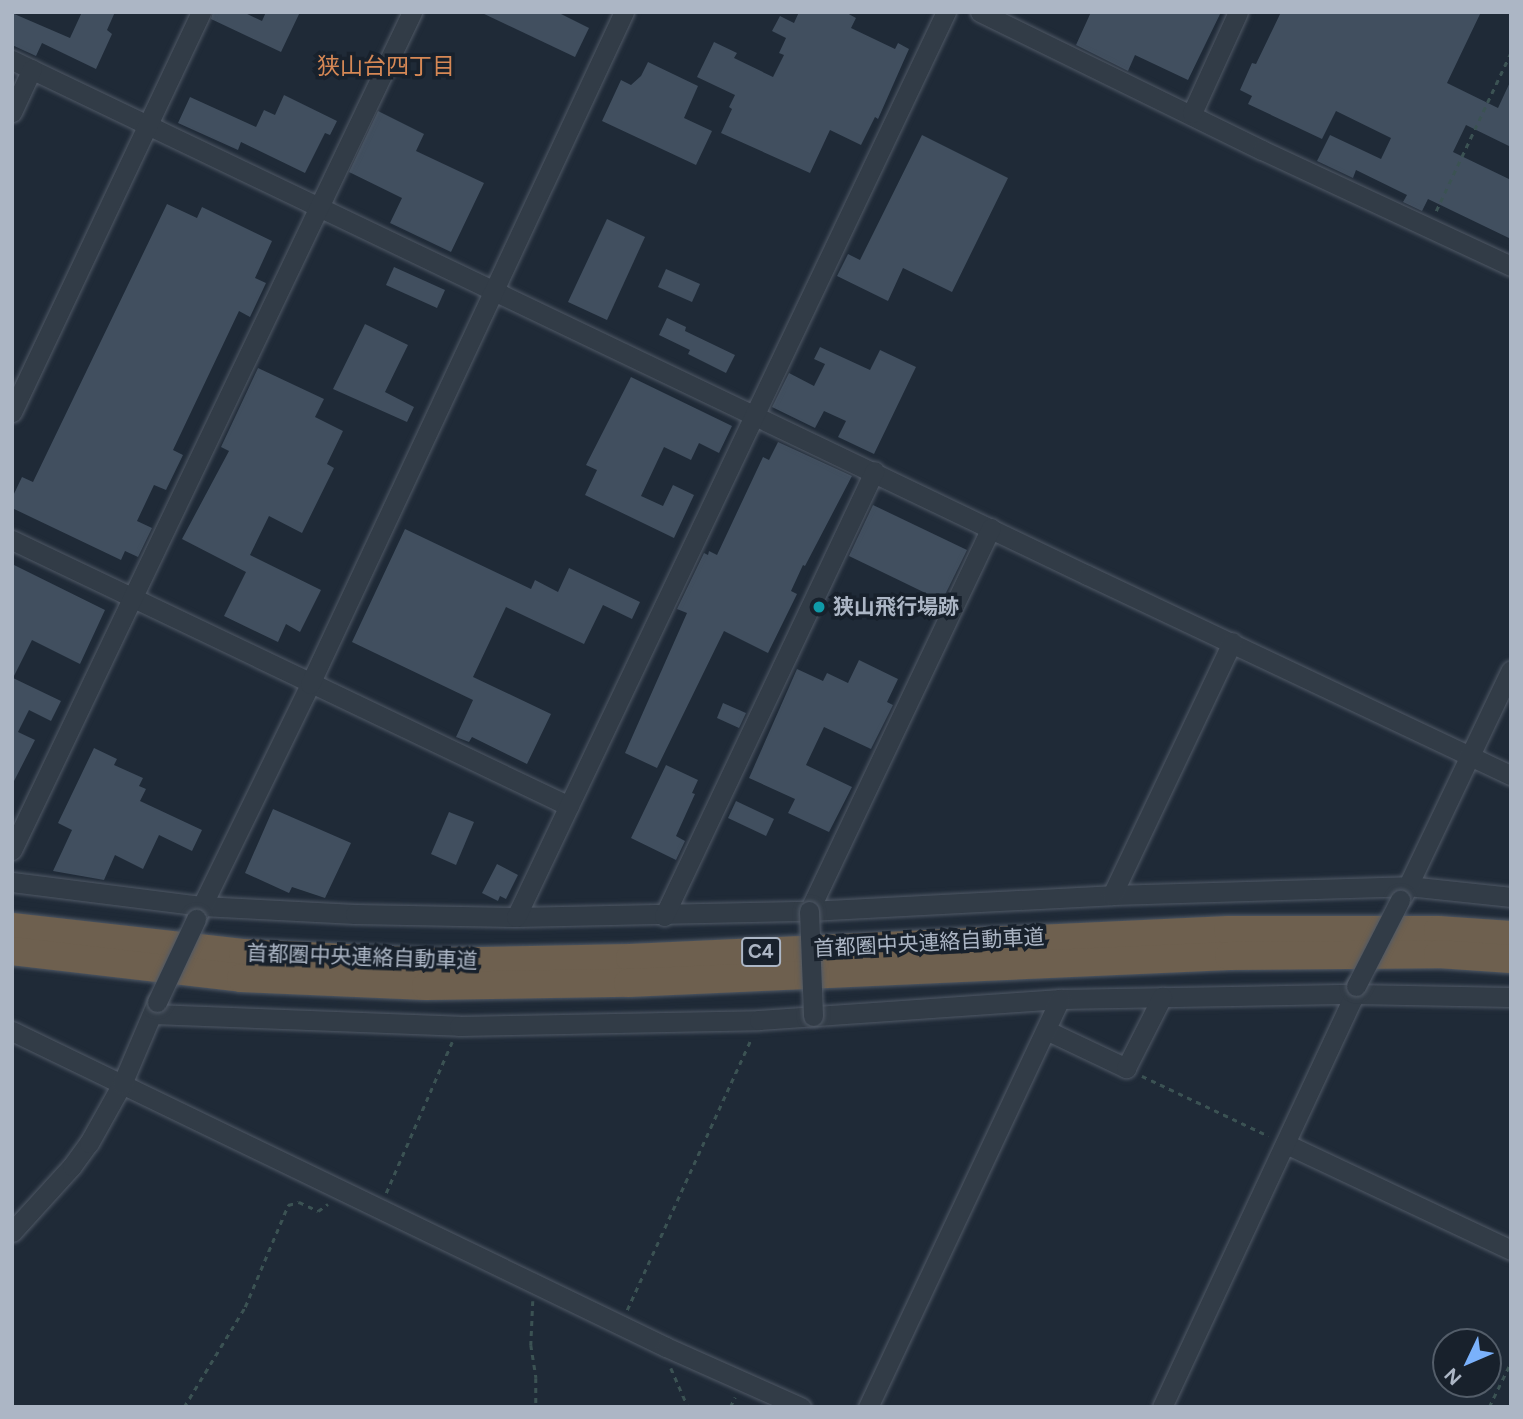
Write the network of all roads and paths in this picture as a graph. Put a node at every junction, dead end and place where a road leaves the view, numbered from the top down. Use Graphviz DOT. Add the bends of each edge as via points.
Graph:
graph roads {
  1 [pos="201,12"];
  2 [pos="412,12"];
  3 [pos="624,12"];
  4 [pos="946,12"];
  5 [pos="981,12"];
  6 [pos="1238,12"];
  7 [pos="1511,52"];
  8 [pos="12,60"];
  9 [pos="32,69"];
  10 [pos="12,112"];
  11 [pos="1192,113"];
  12 [pos="147,124"];
  13 [pos="320,207"];
  14 [pos="1429,227"];
  15 [pos="1511,266"];
  16 [pos="493,289"];
  17 [pos="12,412"];
  18 [pos="756,414"];
  19 [pos="874,471"];
  20 [pos="991,528"];
  21 [pos="12,540"];
  22 [pos="134,599"];
  23 [pos="1232,642"];
  24 [pos="1511,670"];
  25 [pos="310,684"];
  26 [pos="1470,755"];
  27 [pos="1511,775"];
  28 [pos="569,806"];
  29 [pos="12,850"];
  30 [pos="12,882"];
  31 [pos="1404,893"];
  32 [pos="1112,895"];
  33 [pos="1511,897"];
  34 [pos="809,911"];
  35 [pos="199,912"];
  36 [pos="664,916"];
  37 [pos="516,918"];
  38 [pos="12,927"];
  39 [pos="1511,935"];
  40 [pos="12,951"];
  41 [pos="1511,959"];
  42 [pos="1356,990"];
  43 [pos="1162,997"];
  44 [pos="1511,997"];
  45 [pos="1060,999"];
  46 [pos="155,1008"];
  47 [pos="813,1016"];
  48 [pos="759,1020"];
  49 [pos="459,1026"];
  50 [pos="1046,1030"];
  51 [pos="12,1031"];
  52 [pos="1126,1068"];
  53 [pos="122,1084"];
  54 [pos="1286,1144"];
  55 [pos="337,1188"];
  56 [pos="379,1208"];
  57 [pos="12,1232"];
  58 [pos="1511,1250"];
  59 [pos="534,1283"];
  60 [pos="621,1324"];
  61 [pos="666,1347"];
  62 [pos="1511,1362"];
  63 [pos="184,1407"];
  64 [pos="536,1407"];
  65 [pos="688,1407"];
  66 [pos="801,1407"];
  67 [pos="868,1407"];
  68 [pos="1162,1407"];
  69 [pos="1489,1407"];
  1 -- 12 [label="street"];
  2 -- 13 [label="street"];
  3 -- 16 [label="street"];
  4 -- 18 [label="street"];
  5 -- 11 [label="street"];
  6 -- 11 [label="street"];
  7 -- 14 [label="path"];
  8 -- 9 [label="street"];
  9 -- 10 [label="street"];
  9 -- 12 [label="street"];
  11 -- 14 [label="street"];
  12 -- 13 [label="street"];
  12 -- 17 [label="street"];
  13 -- 16 [label="street"];
  13 -- 22 [label="street"];
  14 -- 15 [label="street"];
  16 -- 18 [label="street"];
  16 -- 25 [label="street"];
  18 -- 19 [label="street"];
  18 -- 28 [label="street"];
  19 -- 20 [label="street"];
  19 -- 36 [label="street"];
  20 -- 23 [label="street"];
  20 -- 34 [label="street"];
  21 -- 22 [label="street"];
  22 -- 25 [label="street"];
  22 -- 29 [label="street"];
  23 -- 26 [label="street"];
  23 -- 32 [label="street"];
  24 -- 26 [label="street"];
  25 -- 28 [label="street"];
  25 -- 35 [label="street"];
  26 -- 27 [label="street"];
  26 -- 31 [label="street"];
  28 -- 37 [label="street"];
  30 -- 35 [label="street"];
  31 -- 32 [label="street"];
  31 -- 33 [label="street"];
  31 -- 42 [label="street, bridge"];
  32 -- 34 [label="street"];
  34 -- 36 [label="street"];
  34 -- 47 [label="street, bridge"];
  35 -- 37 [label="street"];
  35 -- 46 [label="street, bridge"];
  36 -- 37 [label="street"];
  38 -- 39 [label="highway, 首都圏中央連絡自動車道 / C4" via="243,953 428,962 630,958 1228,930 1438,930"];
  40 -- 41 [label="highway, 首都圏中央連絡自動車道 / C4" via="241,978 426,986 628,983 1229,956 1438,954"];
  42 -- 43 [label="street"];
  42 -- 44 [label="street"];
  42 -- 54 [label="street"];
  43 -- 45 [label="street"];
  43 -- 52 [label="street"];
  45 -- 47 [label="street"];
  45 -- 50 [label="street"];
  46 -- 49 [label="street"];
  46 -- 53 [label="street"];
  47 -- 48 [label="street"];
  48 -- 49 [label="street"];
  48 -- 60 [label="path"];
  49 -- 56 [label="path"];
  50 -- 52 [label="street"];
  50 -- 67 [label="street"];
  51 -- 53 [label="street"];
  52 -- 54 [label="path"];
  53 -- 55 [label="street"];
  53 -- 57 [label="street" via="72,1166"];
  54 -- 58 [label="street"];
  54 -- 68 [label="street"];
  55 -- 56 [label="street"];
  55 -- 63 [label="path" via="322,1210 299,1202 288,1205 245,1307"];
  56 -- 59 [label="street"];
  59 -- 60 [label="street"];
  59 -- 64 [label="path" via="531,1345"];
  60 -- 61 [label="street"];
  61 -- 65 [label="path" via="665,1355"];
  61 -- 66 [label="street"];
  62 -- 69 [label="path"];
}
